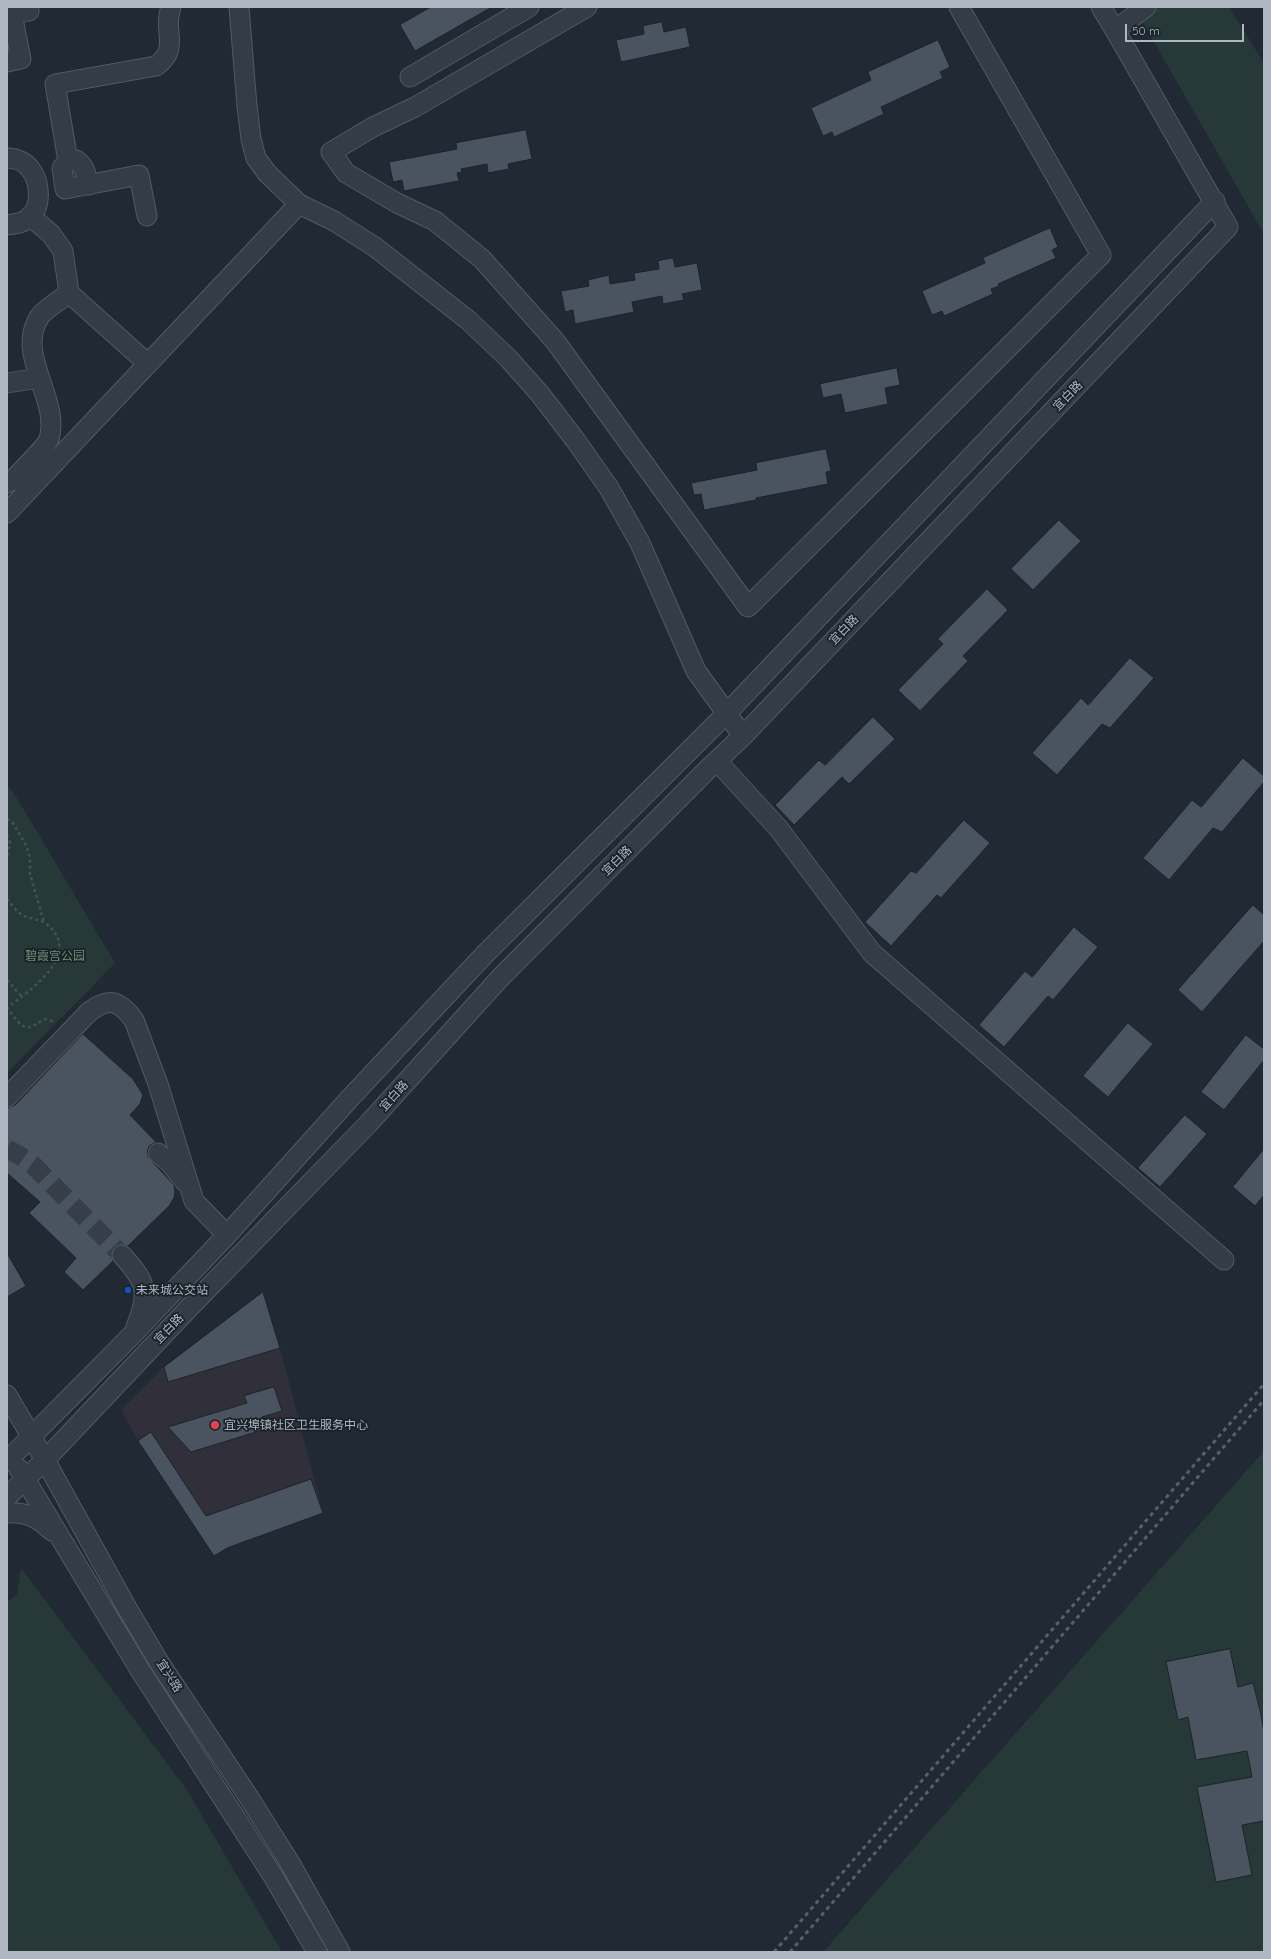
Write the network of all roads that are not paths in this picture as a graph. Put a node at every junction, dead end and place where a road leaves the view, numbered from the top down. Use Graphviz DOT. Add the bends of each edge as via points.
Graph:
graph roads {
  1 [pos="171,7"];
  2 [pos="239,7"];
  3 [pos="529,7"];
  4 [pos="587,7"];
  5 [pos="959,7"];
  6 [pos="1101,7"];
  7 [pos="1146,7"];
  8 [pos="16,12"];
  9 [pos="1115,30"];
  10 [pos="7,62"];
  11 [pos="410,78"];
  12 [pos="7,158"];
  13 [pos="68,161"];
  14 [pos="64,181"];
  15 [pos="89,185"];
  16 [pos="37,186"];
  17 [pos="1215,202"];
  18 [pos="299,204"];
  19 [pos="30,216"];
  20 [pos="147,216"];
  21 [pos="7,225"];
  22 [pos="69,293"];
  23 [pos="147,363"];
  24 [pos="39,378"];
  25 [pos="7,383"];
  26 [pos="7,483"];
  27 [pos="7,513"];
  28 [pos="726,714"];
  29 [pos="743,736"];
  30 [pos="717,761"];
  31 [pos="7,1097"];
  32 [pos="158,1153"];
  33 [pos="189,1187"];
  34 [pos="227,1235"];
  35 [pos="122,1255"];
  36 [pos="1224,1260"];
  37 [pos="134,1334"];
  38 [pos="7,1395"];
  39 [pos="31,1436"];
  40 [pos="9,1455"];
  41 [pos="45,1460"];
  42 [pos="20,1483"];
  43 [pos="7,1497"];
  44 [pos="7,1513"];
  45 [pos="80,1522"];
  46 [pos="61,1538"];
  47 [pos="317,1952"];
  48 [pos="340,1952"];
  1 -- 13 [label="street" via="170,48 167,56 156,66 55,84"];
  2 -- 18 [label="street" via="247,106 256,158"];
  3 -- 11 [label="street"];
  4 -- 5 [label="street" via="332,152 346,173 397,203 435,221 482,259 555,341 748,608 1101,255"];
  6 -- 9 [label="street"];
  7 -- 9 [label="street"];
  8 -- 10 [label="street" via="21,59"];
  9 -- 17 [label="street"];
  12 -- 16 [label="street" via="25,163 32,170"];
  13 -- 14 [label="street" via="62,168"];
  13 -- 15 [label="street" via="76,160 81,164"];
  14 -- 15 [label="street" via="65,189"];
  14 -- 16 [label="street"];
  15 -- 20 [label="street" via="139,175"];
  16 -- 19 [label="street" via="38,201"];
  17 -- 28 [label="street"];
  17 -- 29 [label="street, 宜白路" via="1228,227"];
  18 -- 23 [label="street"];
  18 -- 28 [label="street" via="334,221 375,247 468,320 508,358 540,394 609,488 640,543 696,671"];
  19 -- 21 [label="street" via="21,222"];
  19 -- 22 [label="street" via="51,234 64,251"];
  22 -- 23 [label="street"];
  22 -- 24 [label="street" via="41,314 32,330"];
  23 -- 27 [label="street"];
  24 -- 25 [label="street"];
  24 -- 26 [label="street" via="51,422 49,440 13,480"];
  28 -- 29 [label="street"];
  28 -- 34 [label="street" via="485,954"];
  29 -- 30 [label="street, 宜白路"];
  30 -- 36 [label="street" via="779,829 872,953"];
  30 -- 41 [label="street, 宜白路" via="500,978 369,1123"];
  31 -- 33 [label="street" via="67,1034 100,1005 108,1002 117,1004 134,1020 158,1084"];
  32 -- 33 [label="street" via="170,1163"];
  33 -- 34 [label="street" via="194,1201"];
  34 -- 37 [label="street"];
  35 -- 37 [label="street" via="141,1279 144,1289 145,1299"];
  37 -- 39 [label="street"];
  38 -- 39 [label="street, 宜兴路"];
  39 -- 40 [label="street"];
  39 -- 41 [label="street, 宜兴路"];
  40 -- 42 [label="street, 宜兴路"];
  41 -- 42 [label="street, 宜白路"];
  41 -- 45 [label="street, 宜兴路"];
  42 -- 43 [label="street, 宜白路"];
  42 -- 45 [label="street" via="51,1492"];
  42 -- 46 [label="street, 宜兴路"];
  44 -- 46 [label="street" via="26,1513 37,1518"];
  45 -- 48 [label="street, 宜兴路" via="151,1648 248,1796"];
  46 -- 47 [label="street, 宜兴路" via="137,1664 273,1876"];
}
